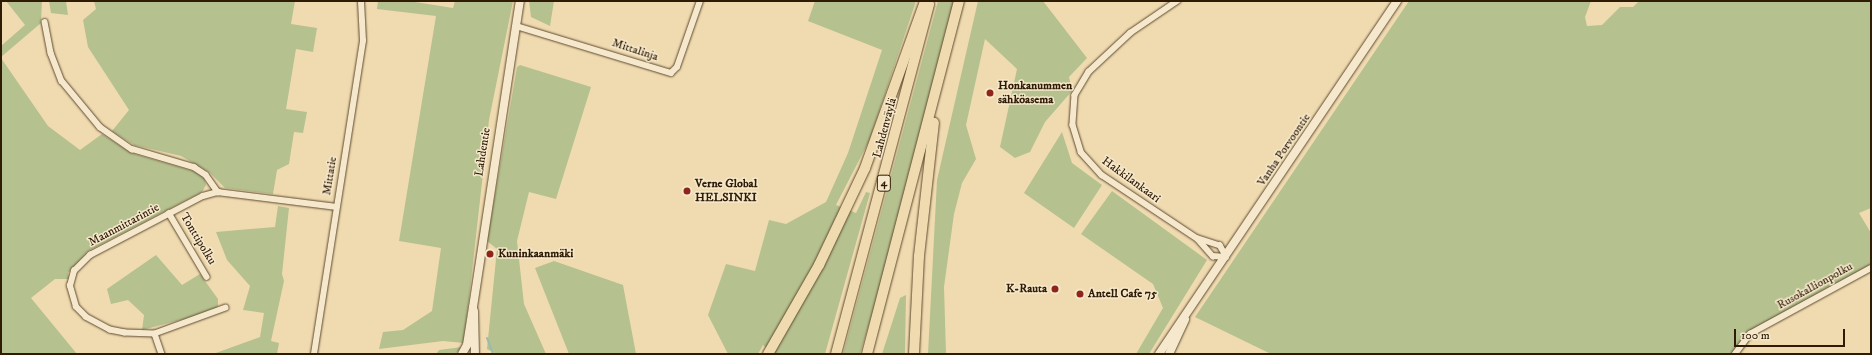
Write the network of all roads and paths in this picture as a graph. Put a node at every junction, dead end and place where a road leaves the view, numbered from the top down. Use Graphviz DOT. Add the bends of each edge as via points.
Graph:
graph roads {
  1 [pos="361,1"];
  2 [pos="520,1"];
  3 [pos="700,1"];
  4 [pos="924,1"];
  5 [pos="930,1"];
  6 [pos="959,1"];
  7 [pos="1178,1"];
  8 [pos="1397,1"];
  9 [pos="45,22"];
  10 [pos="516,26"];
  11 [pos="938,88"];
  12 [pos="218,192"];
  13 [pos="336,208"];
  14 [pos="169,213"];
  15 [pos="1198,239"];
  16 [pos="1226,257"];
  17 [pos="1871,268"];
  18 [pos="207,277"];
  19 [pos="473,307"];
  20 [pos="226,308"];
  21 [pos="1188,311"];
  22 [pos="155,334"];
  23 [pos="162,354"];
  24 [pos="314,354"];
  25 [pos="462,354"];
  26 [pos="475,354"];
  27 [pos="768,354"];
  28 [pos="836,354"];
  29 [pos="866,354"];
  30 [pos="914,354"];
  31 [pos="1159,354"];
  32 [pos="1168,354"];
  33 [pos="1735,354"];
  1 -- 13 [label="street, Mittatie" via="364,41"];
  2 -- 10 [label="main road, Lahdentie"];
  3 -- 10 [label="street, Mittalinja" via="677,67 671,73"];
  4 -- 27 [label="highway" via="865,168 819,265"];
  5 -- 28 [label="highway, Lahdenväylä / 4"];
  6 -- 11 [label="highway"];
  7 -- 15 [label="street, Hakkilankaari" via="1131,33 1089,72 1075,95 1073,125 1081,152 1102,175"];
  8 -- 16 [label="main road, Vanha Porvoontie"];
  9 -- 12 [label="street" via="51,53 62,81 100,127 132,149 194,167 206,175"];
  10 -- 19 [label="main road, Lahdentie"];
  11 -- 29 [label="highway"];
  11 -- 30 [label="highway" via="919,256"];
  12 -- 13 [label="street"];
  12 -- 14 [label="street, Maanmittarintie"];
  13 -- 24 [label="street, Mittatie"];
  14 -- 18 [label="street, Tonttipolku"];
  14 -- 22 [label="street, Maanmittarintie" via="90,255 74,271 70,286 76,307 98,325 126,333"];
  15 -- 16 [label="street, Hakkilankaari" via="1220,246"];
  15 -- 16 [label="street, Hakkilankaari" via="1213,256"];
  16 -- 21 [label="main road, Vanha Porvoontie"];
  17 -- 33 [label="street, Rusokallionpolku" via="1750,334"];
  19 -- 25 [label="main road, Lahdentie" via="467,345"];
  19 -- 26 [label="main road, Lahdentie"];
  20 -- 22 [label="street, Maanmittarintie"];
  21 -- 31 [label="main road, Vanha Porvoontie"];
  21 -- 32 [label="main road, Vanha Porvoontie"];
  22 -- 23 [label="street"];
}
